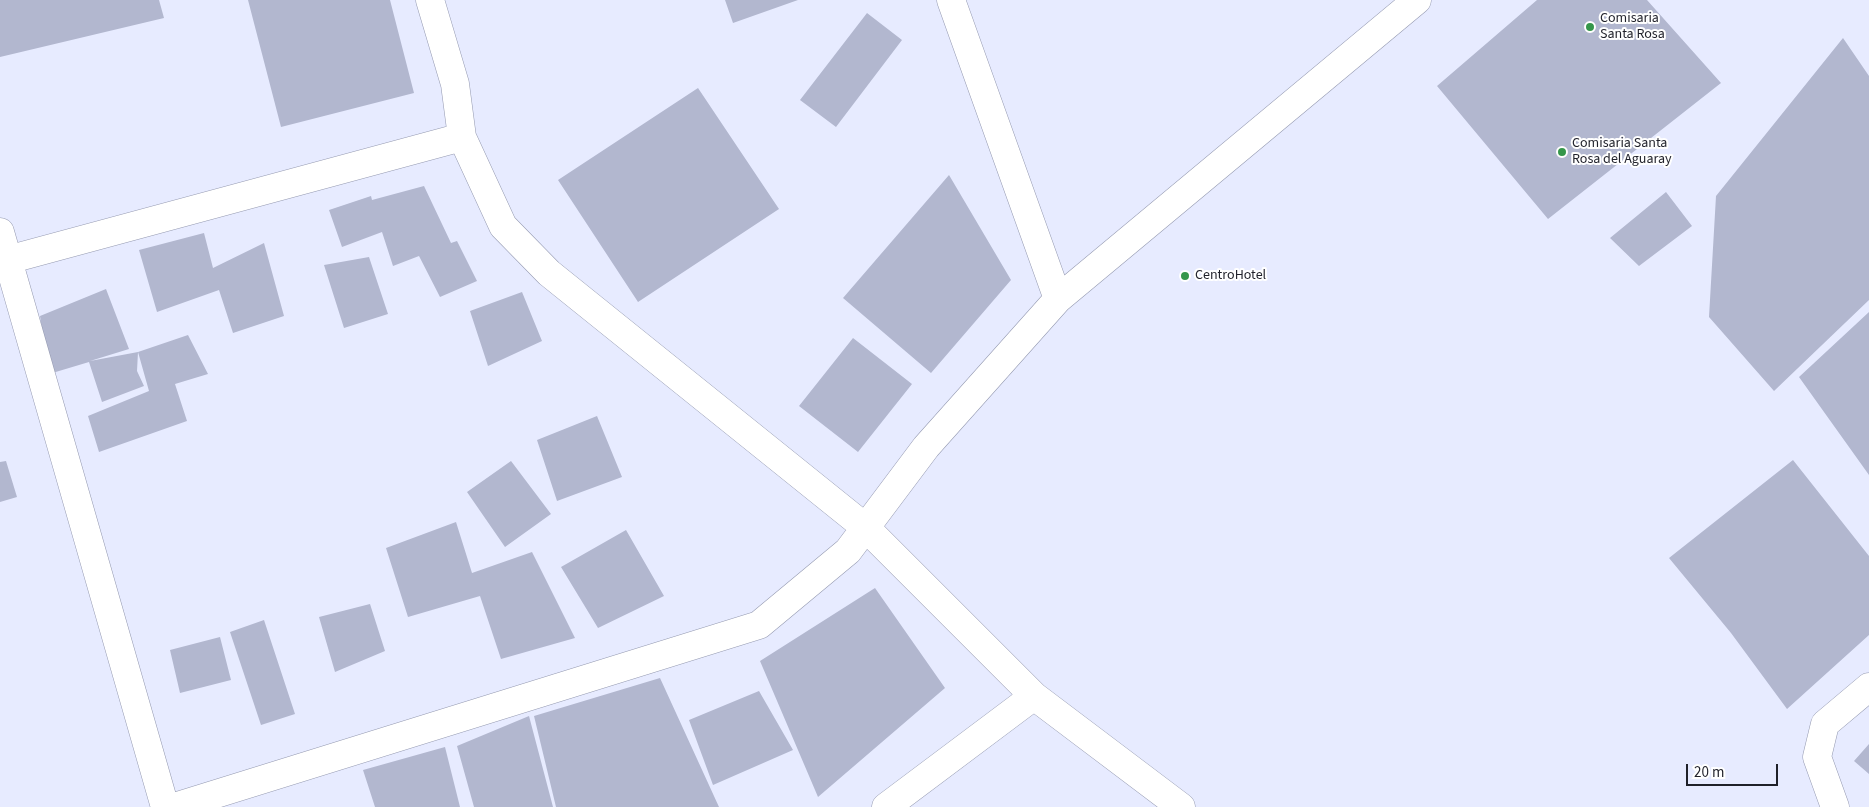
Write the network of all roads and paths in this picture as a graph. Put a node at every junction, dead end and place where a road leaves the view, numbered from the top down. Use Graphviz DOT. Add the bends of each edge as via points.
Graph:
graph roads {
  1 [pos="430,0"];
  2 [pos="951,0"];
  3 [pos="1417,0"];
  4 [pos="462,137"];
  5 [pos="0,232"];
  6 [pos="4,261"];
  7 [pos="1058,299"];
  8 [pos="866,528"];
  9 [pos="1869,687"];
  10 [pos="1034,696"];
  11 [pos="166,807"];
  12 [pos="174,807"];
  13 [pos="886,807"];
  14 [pos="1181,807"];
  15 [pos="1835,807"];
  1 -- 4 [label="street" via="455,84"];
  2 -- 7 [label="street"];
  3 -- 7 [label="street"];
  4 -- 6 [label="street"];
  4 -- 8 [label="street" via="503,226 549,273"];
  5 -- 6 [label="street"];
  6 -- 11 [label="street"];
  7 -- 8 [label="street" via="926,447"];
  8 -- 10 [label="street"];
  8 -- 12 [label="street" via="848,551 759,625"];
  9 -- 15 [label="street" via="1825,724 1817,757"];
  10 -- 13 [label="street"];
  10 -- 14 [label="street"];
}
